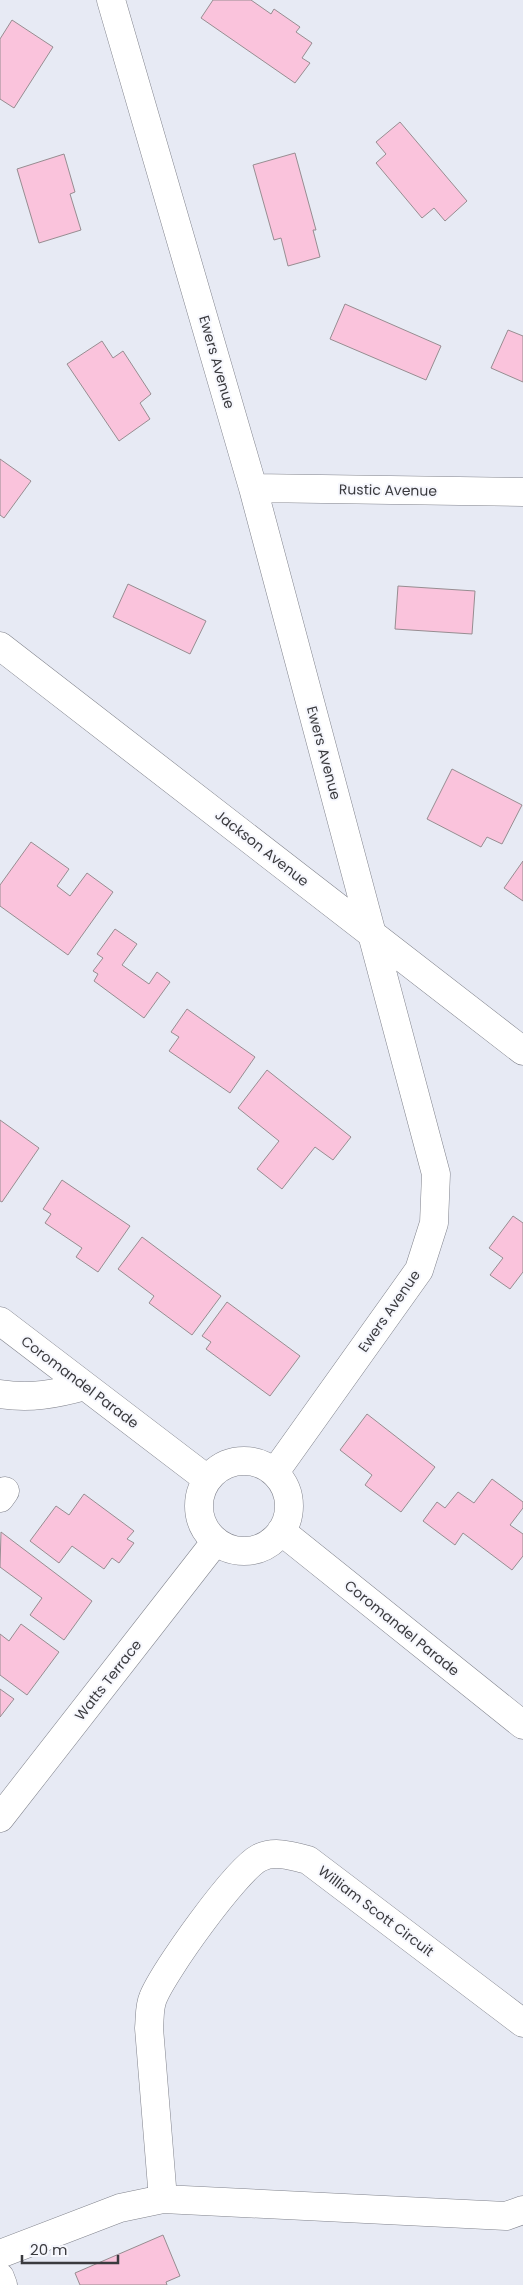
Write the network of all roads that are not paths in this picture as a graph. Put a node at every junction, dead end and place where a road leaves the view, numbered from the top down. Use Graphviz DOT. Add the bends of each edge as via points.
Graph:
graph roads {
  1 [pos="111,0"];
  2 [pos="253,488"];
  3 [pos="523,492"];
  4 [pos="0,646"];
  5 [pos="372,934"];
  6 [pos="523,1051"];
  7 [pos="0,1321"];
  8 [pos="85,1386"];
  9 [pos="0,1394"];
  10 [pos="274,1472"];
  11 [pos="207,1480"];
  12 [pos="281,1531"];
  13 [pos="216,1541"];
  14 [pos="523,1725"];
  15 [pos="0,1818"];
  16 [pos="523,2023"];
  17 [pos="164,2199"];
  18 [pos="523,2210"];
  19 [pos="0,2254"];
  20 [pos="0,2277"];
  21 [pos="4,2285"];
  1 -- 2 [label="street, Ewers Avenue"];
  2 -- 3 [label="street, Rustic Avenue"];
  2 -- 5 [label="street, Ewers Avenue"];
  4 -- 5 [label="street, Jackson Avenue"];
  5 -- 6 [label="street, Jackson Avenue"];
  5 -- 10 [label="street, Ewers Avenue" via="436,1174 434,1223 419,1270"];
  7 -- 8 [label="street, Coromandel Parade"];
  8 -- 9 [label="street" via="48,1396"];
  8 -- 11 [label="street, Coromandel Parade"];
  10 -- 11 [label="street" via="247,1460 218,1468"];
  10 -- 12 [label="street" via="288,1494 287,1520"];
  11 -- 13 [label="street" via="199,1505 201,1519"];
  12 -- 13 [label="street" via="264,1545 244,1551"];
  12 -- 14 [label="street, Coromandel Parade"];
  13 -- 15 [label="street, Watts Terrace"];
  16 -- 17 [label="street, William Scott Circuit" via="308,1860 275,1854 260,1858 243,1870 189,1940 161,1980 152,2000 149,2028"];
  17 -- 18 [label="street" via="506,2216"];
  17 -- 19 [label="street" via="120,2208"];
  20 -- 21 [label="street"];
}
